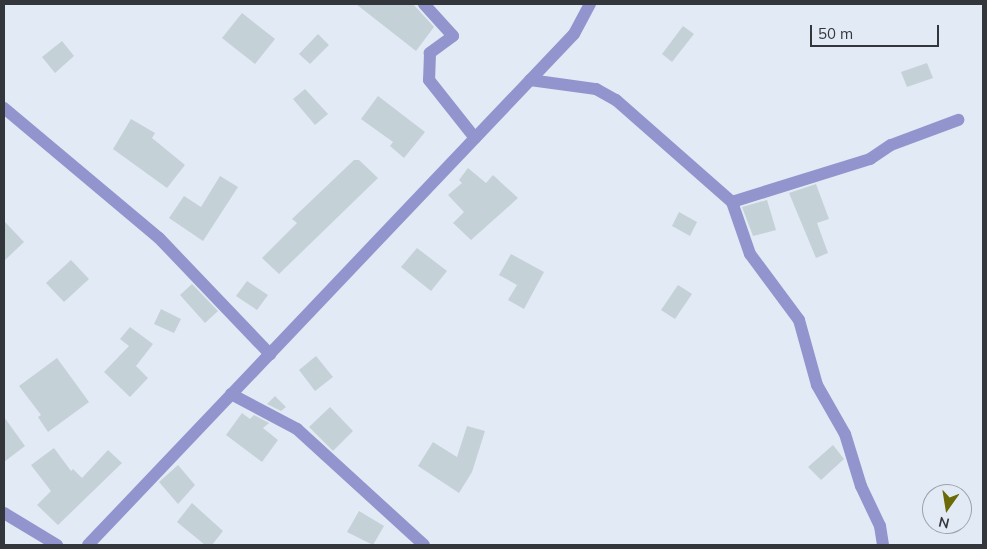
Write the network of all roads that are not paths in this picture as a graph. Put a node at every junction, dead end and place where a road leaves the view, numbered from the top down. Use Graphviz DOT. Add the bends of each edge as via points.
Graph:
graph roads {
  1 [pos="424,4"];
  2 [pos="590,4"];
  3 [pos="530,80"];
  4 [pos="4,108"];
  5 [pos="958,120"];
  6 [pos="475,138"];
  7 [pos="732,202"];
  8 [pos="270,354"];
  9 [pos="231,394"];
  10 [pos="4,513"];
  11 [pos="57,545"];
  12 [pos="88,545"];
  13 [pos="424,545"];
  14 [pos="883,545"];
  1 -- 6 [label="street" via="453,36 430,53 429,80"];
  2 -- 3 [label="street" via="574,34"];
  3 -- 6 [label="street"];
  3 -- 7 [label="street" via="596,89 616,100"];
  4 -- 8 [label="street" via="159,238"];
  5 -- 7 [label="street" via="891,145 870,159"];
  6 -- 8 [label="street"];
  7 -- 14 [label="street" via="750,254 799,320 817,385 845,434 861,486 880,526"];
  8 -- 9 [label="street"];
  9 -- 12 [label="street"];
  9 -- 13 [label="street" via="297,428"];
  10 -- 11 [label="street"];
}
